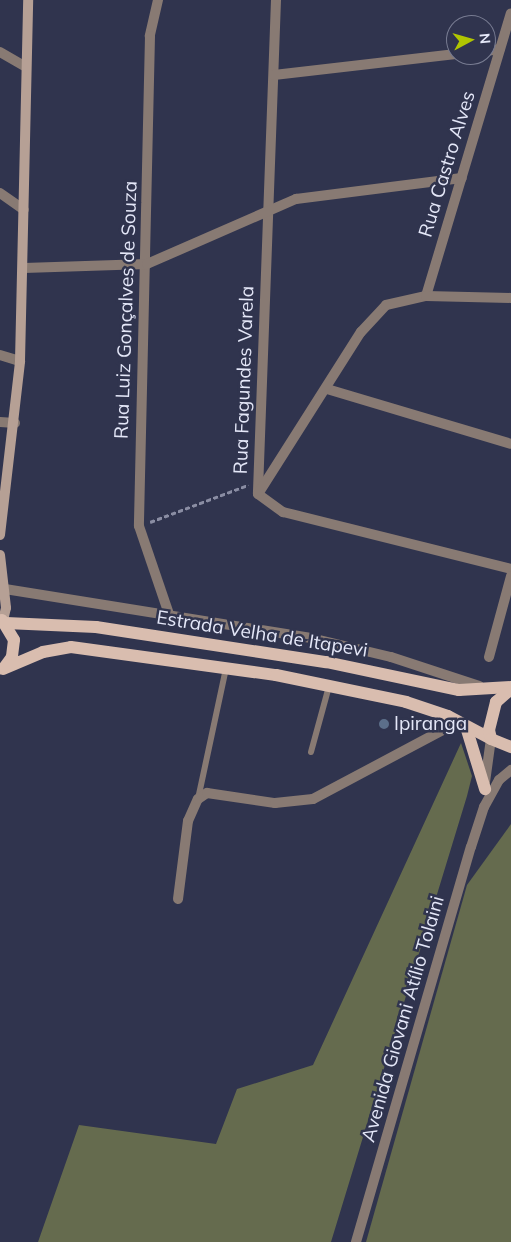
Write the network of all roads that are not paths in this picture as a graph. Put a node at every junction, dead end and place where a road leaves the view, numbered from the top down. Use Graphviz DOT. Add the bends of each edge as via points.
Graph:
graph roads {
  1 [pos="28,0"];
  2 [pos="158,0"];
  3 [pos="276,0"];
  4 [pos="511,12"];
  5 [pos="500,49"];
  6 [pos="496,50"];
  7 [pos="0,52"];
  8 [pos="446,55"];
  9 [pos="24,66"];
  10 [pos="274,75"];
  11 [pos="462,178"];
  12 [pos="0,193"];
  13 [pos="24,210"];
  14 [pos="269,210"];
  15 [pos="147,264"];
  16 [pos="24,268"];
  17 [pos="426,296"];
  18 [pos="511,298"];
  19 [pos="0,355"];
  20 [pos="20,360"];
  21 [pos="326,389"];
  22 [pos="0,422"];
  23 [pos="15,423"];
  24 [pos="511,444"];
  25 [pos="258,494"];
  26 [pos="0,535"];
  27 [pos="0,556"];
  28 [pos="511,569"];
  29 [pos="511,576"];
  30 [pos="5,589"];
  31 [pos="170,617"];
  32 [pos="3,620"];
  33 [pos="489,658"];
  34 [pos="226,668"];
  35 [pos="2,670"];
  36 [pos="329,684"];
  37 [pos="487,688"];
  38 [pos="511,688"];
  39 [pos="463,726"];
  40 [pos="490,735"];
  41 [pos="511,747"];
  42 [pos="311,752"];
  43 [pos="511,770"];
  44 [pos="485,789"];
  45 [pos="198,799"];
  46 [pos="484,807"];
  47 [pos="178,899"];
  48 [pos="356,1242"];
  1 -- 9 [label="main road"];
  2 -- 15 [label="street, Rua Luiz Gonçalves de Souza" via="150,36"];
  3 -- 10 [label="street, Rua Fagundes Varela"];
  4 -- 5 [label="street, Rua Castro Alves"];
  5 -- 6 [label="street"];
  5 -- 11 [label="street, Rua Castro Alves"];
  7 -- 9 [label="street"];
  8 -- 10 [label="street"];
  9 -- 13 [label="main road"];
  10 -- 14 [label="street, Rua Fagundes Varela"];
  11 -- 14 [label="street" via="309,196"];
  11 -- 17 [label="street, Rua Castro Alves"];
  12 -- 13 [label="street"];
  13 -- 16 [label="main road"];
  14 -- 15 [label="street"];
  14 -- 25 [label="street, Rua Fagundes Varela"];
  15 -- 16 [label="street"];
  15 -- 31 [label="street, Rua Luiz Gonçalves de Souza" via="139,526"];
  16 -- 20 [label="main road"];
  17 -- 18 [label="street"];
  17 -- 21 [label="street" via="399,300 373,316"];
  19 -- 20 [label="street"];
  20 -- 23 [label="main road"];
  21 -- 24 [label="street"];
  21 -- 25 [label="street"];
  22 -- 23 [label="street"];
  23 -- 26 [label="main road"];
  25 -- 28 [label="street, Rua Fagundes Varela" via="283,512"];
  27 -- 30 [label="main road"];
  29 -- 33 [label="street"];
  30 -- 31 [label="street"];
  30 -- 32 [label="main road"];
  31 -- 37 [label="street" via="310,638 391,657"];
  32 -- 35 [label="main road" via="14,649"];
  32 -- 37 [label="main road, Estrada Velha de Itapevi" via="96,627 326,662 450,689"];
  34 -- 35 [label="main road, Estrada Velha de Itapevi" via="71,648 43,652"];
  34 -- 36 [label="main road, Estrada Velha de Itapevi"];
  34 -- 45 [label="lane"];
  36 -- 39 [label="main road, Estrada Velha de Itapevi" via="406,702"];
  36 -- 42 [label="lane"];
  37 -- 38 [label="main road, Estrada Velha de Itapevi"];
  38 -- 40 [label="main road" via="496,702"];
  39 -- 40 [label="main road, Estrada Velha de Itapevi"];
  39 -- 44 [label="main road"];
  39 -- 45 [label="street" via="313,799 276,803 216,791"];
  40 -- 41 [label="main road, Estrada Velha de Itapevi"];
  40 -- 44 [label="street"];
  43 -- 46 [label="street" via="499,780"];
  44 -- 46 [label="street"];
  45 -- 47 [label="street" via="188,822"];
  46 -- 48 [label="street, Avenida Giovani Atílio Tolaini"];
}
